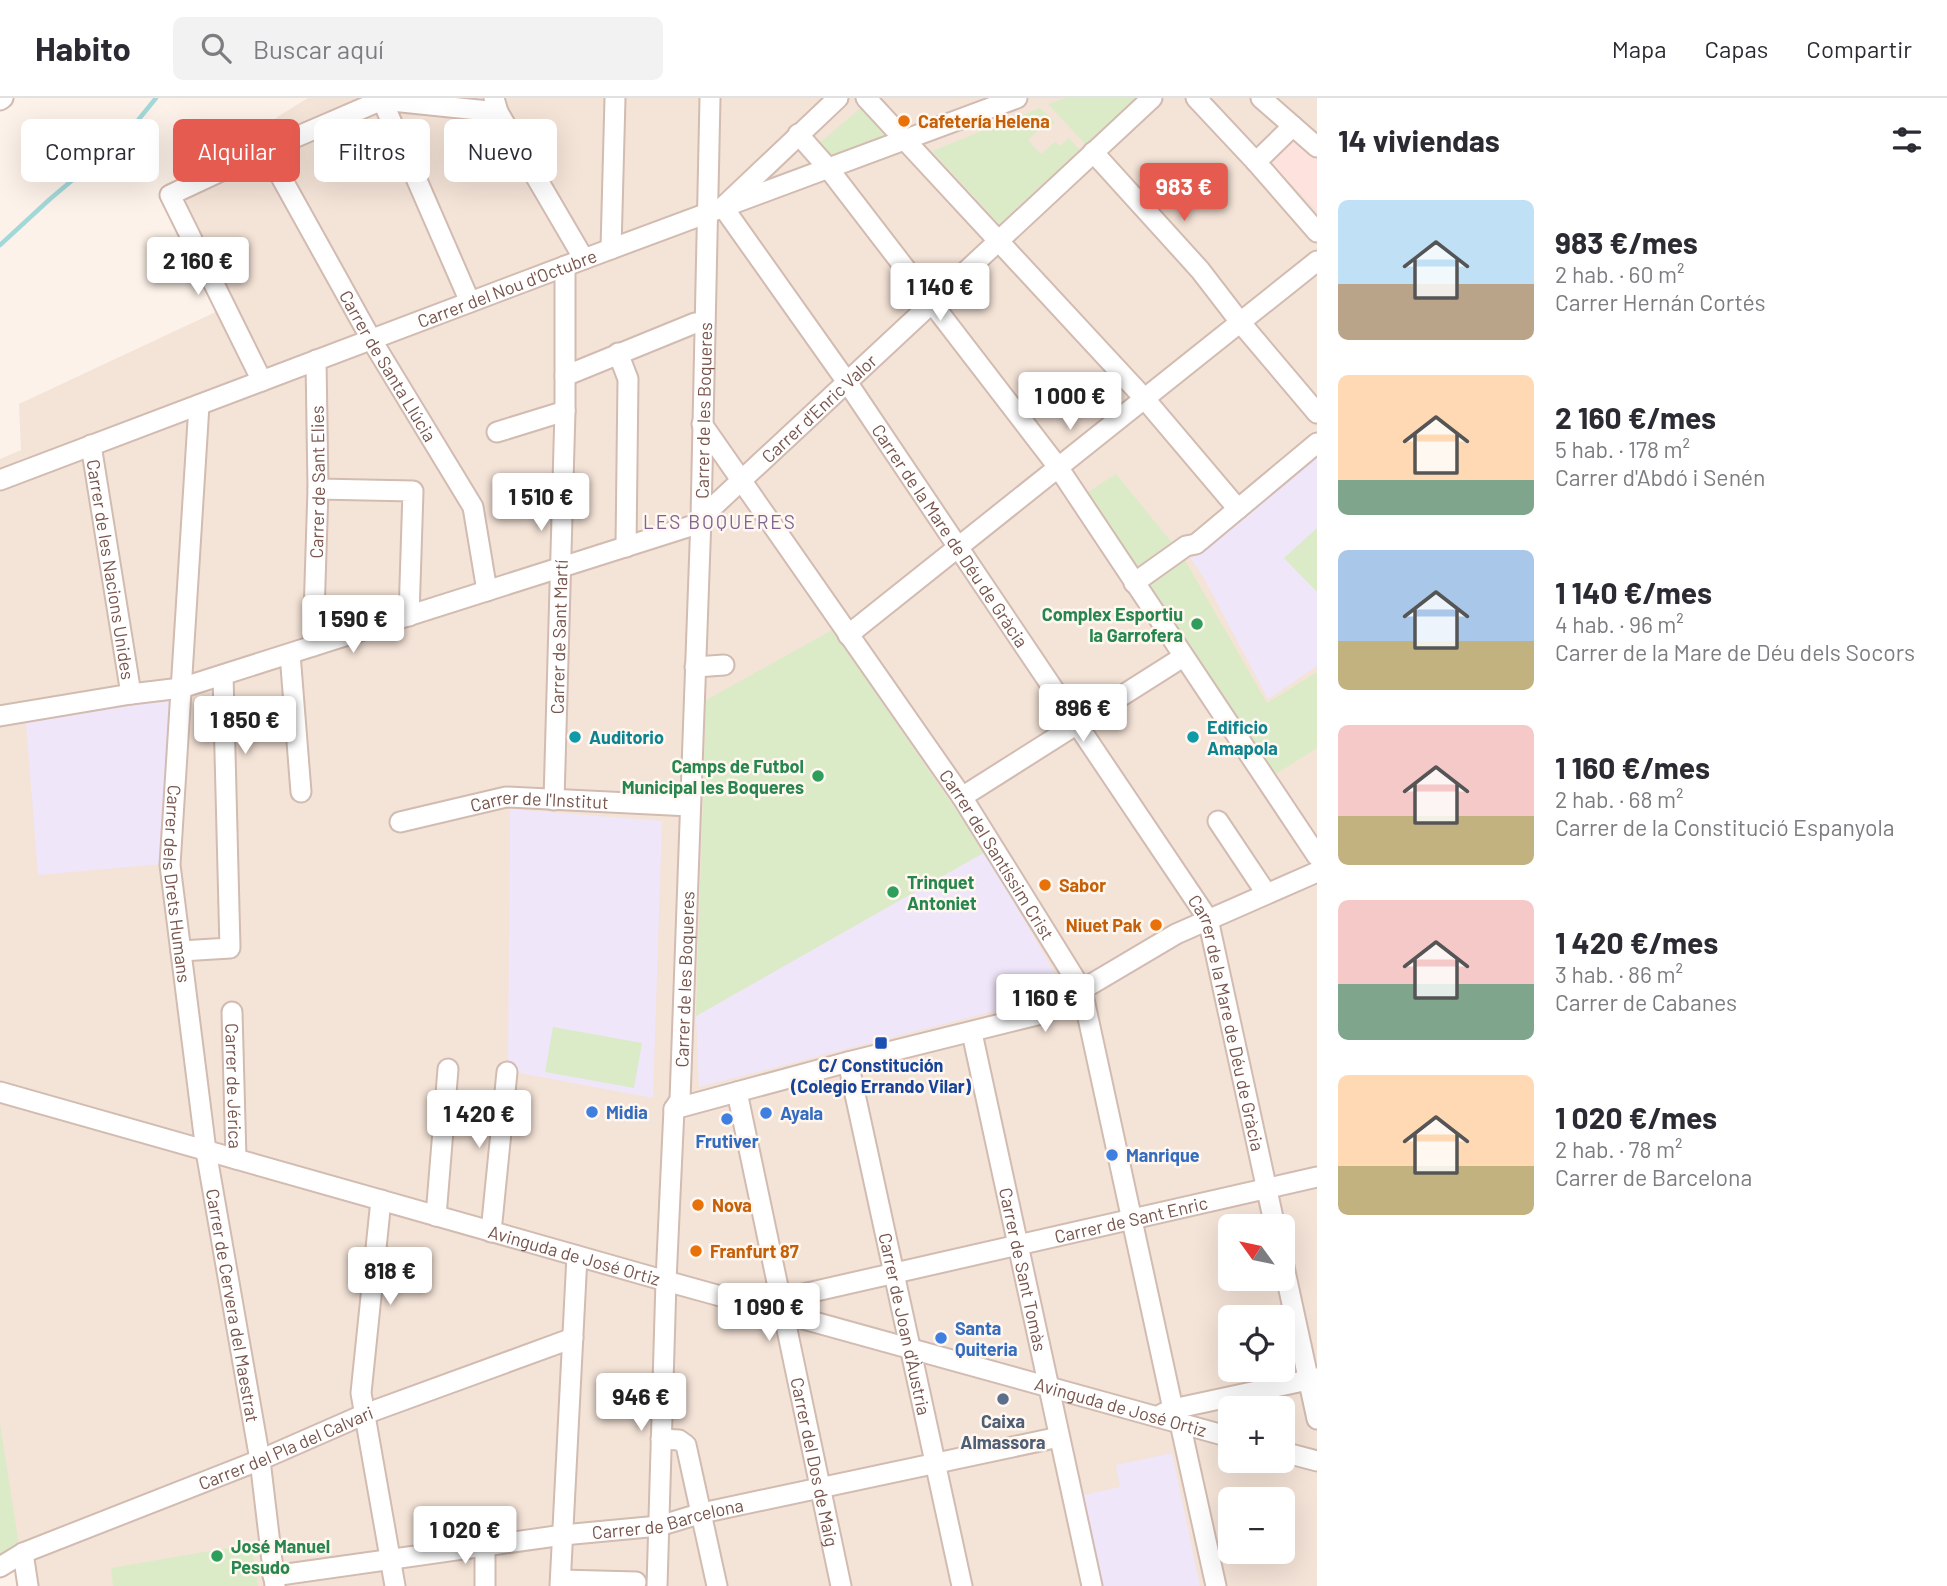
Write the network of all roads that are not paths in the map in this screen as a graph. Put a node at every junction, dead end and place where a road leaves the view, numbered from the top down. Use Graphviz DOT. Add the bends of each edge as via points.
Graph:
graph roads {
  1 [pos="615,98"];
  2 [pos="701,98"];
  3 [pos="710,98"];
  4 [pos="838,98"];
  5 [pos="866,98"];
  6 [pos="1017,98"];
  7 [pos="1152,98"];
  8 [pos="1196,98"];
  9 [pos="1261,98"];
  10 [pos="382,99"];
  11 [pos="496,105"];
  12 [pos="1293,126"];
  13 [pos="798,134"];
  14 [pos="300,135"];
  15 [pos="905,140"];
  16 [pos="1317,147"];
  17 [pos="1093,152"];
  18 [pos="1255,162"];
  19 [pos="828,168"];
  20 [pos="198,182"];
  21 [pos="284,182"];
  22 [pos="709,212"];
  23 [pos="1317,232"];
  24 [pos="998,241"];
  25 [pos="611,249"];
  26 [pos="1317,261"];
  27 [pos="574,262"];
  28 [pos="470,302"];
  29 [pos="932,303"];
  30 [pos="1240,322"];
  31 [pos="695,323"];
  32 [pos="371,339"];
  33 [pos="618,353"];
  34 [pos="316,360"];
  35 [pos="565,376"];
  36 [pos="262,381"];
  37 [pos="847,382"];
  38 [pos="1144,398"];
  39 [pos="198,405"];
  40 [pos="565,411"];
  41 [pos="1317,413"];
  42 [pos="702,424"];
  43 [pos="497,432"];
  44 [pos="1317,443"];
  45 [pos="91,445"];
  46 [pos="1058,467"];
  47 [pos="0,480"];
  48 [pos="741,481"];
  49 [pos="318,489"];
  50 [pos="1238,509"];
  51 [pos="696,522"];
  52 [pos="626,547"];
  53 [pos="958,547"];
  54 [pos="560,568"];
  55 [pos="1134,583"];
  56 [pos="487,591"];
  57 [pos="408,616"];
  58 [pos="848,635"];
  59 [pos="313,646"];
  60 [pos="290,654"];
  61 [pos="1183,657"];
  62 [pos="723,665"];
  63 [pos="695,667"];
  64 [pos="223,675"];
  65 [pos="181,688"];
  66 [pos="131,694"];
  67 [pos="0,716"];
  68 [pos="1077,724"];
  69 [pos="301,792"];
  70 [pos="962,797"];
  71 [pos="554,800"];
  72 [pos="685,806"];
  73 [pos="1218,821"];
  74 [pos="400,822"];
  75 [pos="1317,856"];
  76 [pos="1317,872"];
  77 [pos="1266,893"];
  78 [pos="1208,919"];
  79 [pos="181,951"];
  80 [pos="1082,990"];
  81 [pos="232,1012"];
  82 [pos="972,1032"];
  83 [pos="848,1062"];
  84 [pos="449,1069"];
  85 [pos="508,1072"];
  86 [pos="0,1092"];
  87 [pos="737,1092"];
  88 [pos="674,1109"];
  89 [pos="206,1151"];
  90 [pos="236,1159"];
  91 [pos="1317,1177"];
  92 [pos="1266,1188"];
  93 [pos="381,1200"];
  94 [pos="1272,1214"];
  95 [pos="436,1216"];
  96 [pos="1132,1219"];
  97 [pos="491,1232"];
  98 [pos="1018,1245"];
  99 [pos="577,1256"];
  100 [pos="893,1274"];
  101 [pos="666,1281"];
  102 [pos="1291,1292"];
  103 [pos="782,1307"];
  104 [pos="573,1338"];
  105 [pos="910,1349"];
  106 [pos="1313,1379"];
  107 [pos="1049,1387"];
  108 [pos="365,1414"];
  109 [pos="1169,1416"];
  110 [pos="1317,1419"];
  111 [pos="1218,1433"];
  112 [pos="1059,1437"];
  113 [pos="662,1439"];
  114 [pos="1295,1455"];
  115 [pos="260,1460"];
  116 [pos="1317,1461"];
  117 [pos="934,1464"];
  118 [pos="821,1488"];
  119 [pos="702,1513"];
  120 [pos="659,1526"];
  121 [pos="563,1535"];
  122 [pos="485,1546"];
  123 [pos="23,1553"];
  124 [pos="390,1559"];
  125 [pos="0,1567"];
  126 [pos="274,1581"];
  127 [pos="636,1582"];
  128 [pos="561,1583"];
  129 [pos="28,1586"];
  130 [pos="395,1586"];
  131 [pos="485,1586"];
  132 [pos="657,1586"];
  133 [pos="717,1586"];
  134 [pos="841,1586"];
  135 [pos="962,1586"];
  136 [pos="1092,1586"];
  137 [pos="1216,1586"];
  1 -- 25 [label="street"];
  2 -- 22 [label="street, Carrer de les Boqueres"];
  3 -- 22 [label="street, Carrer de les Boqueres"];
  4 -- 13 [label="street"];
  5 -- 15 [label="street"];
  6 -- 15 [label="street, Carrer del Nou d'Octubre"];
  7 -- 17 [label="street, Carrer d'Enric Valor"];
  8 -- 18 [label="street"];
  9 -- 12 [label="street"];
  10 -- 11 [label="street"];
  10 -- 14 [label="street"];
  10 -- 28 [label="street"];
  11 -- 27 [label="street"];
  12 -- 16 [label="street"];
  12 -- 18 [label="street"];
  13 -- 19 [label="street"];
  13 -- 22 [label="street"];
  15 -- 19 [label="street, Carrer del Nou d'Octubre"];
  15 -- 24 [label="street"];
  17 -- 24 [label="street, Carrer d'Enric Valor"];
  17 -- 30 [label="street" via="1200,270"];
  18 -- 23 [label="street"];
  19 -- 22 [label="street, Carrer del Nou d'Octubre"];
  19 -- 29 [label="street"];
  20 -- 36 [label="street" via="170,195"];
  21 -- 32 [label="street, Carrer de Santa Llúcia"];
  22 -- 25 [label="street, Carrer del Nou d'Octubre"];
  22 -- 31 [label="street, Carrer de les Boqueres"];
  22 -- 37 [label="street, Carrer de la Mare de Déu de Gràcia"];
  22 -- 42 [label="street, Carrer de les Boqueres"];
  24 -- 29 [label="street, Carrer d'Enric Valor"];
  24 -- 38 [label="street"];
  25 -- 27 [label="street, Carrer del Nou d'Octubre"];
  26 -- 30 [label="street"];
  27 -- 28 [label="street, Carrer del Nou d'Octubre"];
  27 -- 35 [label="street, Carrer de Sant Martí"];
  28 -- 32 [label="street, Carrer del Nou d'Octubre"];
  29 -- 37 [label="street, Carrer d'Enric Valor"];
  29 -- 46 [label="street"];
  30 -- 38 [label="street"];
  30 -- 41 [label="street"];
  31 -- 33 [label="street"];
  31 -- 51 [label="street, Carrer de les Boqueres"];
  32 -- 34 [label="street, Carrer del Nou d'Octubre"];
  32 -- 56 [label="street, Carrer de Santa Llúcia" via="473,508"];
  33 -- 35 [label="street"];
  33 -- 52 [label="street" via="628,379"];
  34 -- 36 [label="street, Carrer del Nou d'Octubre"];
  34 -- 49 [label="street, Carrer de Sant Elies"];
  35 -- 40 [label="street, Carrer de Sant Martí"];
  36 -- 39 [label="street, Carrer del Nou d'Octubre"];
  37 -- 48 [label="street, Carrer d'Enric Valor"];
  37 -- 53 [label="street, Carrer de la Mare de Déu de Gràcia"];
  38 -- 46 [label="street"];
  38 -- 50 [label="street"];
  39 -- 45 [label="street, Carrer del Nou d'Octubre"];
  39 -- 65 [label="street, Carrer dels Drets Humans"];
  40 -- 43 [label="street"];
  40 -- 54 [label="street, Carrer de Sant Martí"];
  42 -- 48 [label="street, Carrer del Santíssim Crist"];
  42 -- 51 [label="street, Carrer de les Boqueres"];
  44 -- 50 [label="street"];
  45 -- 47 [label="street, Carrer del Nou d'Octubre"];
  45 -- 66 [label="street, Carrer de les Nacions Unides"];
  46 -- 53 [label="street"];
  46 -- 55 [label="street"];
  48 -- 51 [label="street, Carrer d'Enric Valor"];
  48 -- 58 [label="street, Carrer del Santíssim Crist"];
  49 -- 57 [label="street" via="413,491"];
  49 -- 59 [label="street, Carrer de Sant Elies"];
  50 -- 55 [label="street" via="1196,544 1186,546"];
  51 -- 52 [label="street"];
  51 -- 63 [label="street, Carrer de les Boqueres"];
  51 -- 72 [label="street, Carrer de les Boqueres"];
  52 -- 54 [label="street"];
  53 -- 58 [label="street"];
  53 -- 68 [label="street, Carrer de la Mare de Déu de Gràcia"];
  54 -- 56 [label="street"];
  54 -- 71 [label="street, Carrer de Sant Martí"];
  55 -- 61 [label="street"];
  56 -- 57 [label="street"];
  57 -- 59 [label="street"];
  58 -- 70 [label="street, Carrer del Santíssim Crist"];
  59 -- 60 [label="street"];
  60 -- 64 [label="street"];
  60 -- 69 [label="street"];
  61 -- 68 [label="street"];
  61 -- 75 [label="street"];
  62 -- 63 [label="street"];
  63 -- 72 [label="street, Carrer de les Boqueres"];
  64 -- 65 [label="street"];
  64 -- 79 [label="street" via="230,948"];
  65 -- 66 [label="street"];
  65 -- 79 [label="street, Carrer dels Drets Humans" via="170,865"];
  66 -- 67 [label="street"];
  68 -- 70 [label="street"];
  68 -- 78 [label="street, Carrer de la Mare de Déu de Gràcia"];
  70 -- 80 [label="street, Carrer del Santíssim Crist"];
  71 -- 72 [label="street, Carrer de l'Institut"];
  71 -- 74 [label="street, Carrer de l'Institut" via="506,797"];
  72 -- 88 [label="street, Carrer de les Boqueres" via="670,1099"];
  73 -- 77 [label="street"];
  76 -- 77 [label="street"];
  77 -- 78 [label="street"];
  78 -- 80 [label="street"];
  78 -- 92 [label="street, Carrer de la Mare de Déu de Gràcia"];
  79 -- 89 [label="street, Carrer dels Drets Humans"];
  80 -- 82 [label="street" via="1041,1014"];
  80 -- 96 [label="street, Carrer del Santíssim Crist"];
  81 -- 90 [label="street, Carrer de Jérica"];
  82 -- 83 [label="street"];
  82 -- 98 [label="street, Carrer de Sant Tomàs"];
  83 -- 87 [label="street"];
  83 -- 100 [label="street, Carrer de Joan d'Àustria"];
  84 -- 95 [label="street"];
  85 -- 97 [label="street"];
  86 -- 89 [label="street, Avinguda de José Ortiz"];
  87 -- 88 [label="street"];
  87 -- 103 [label="street, Carrer del Dos de Maig"];
  88 -- 101 [label="street, Carrer de les Boqueres"];
  89 -- 90 [label="street, Avinguda de José Ortiz"];
  89 -- 115 [label="street, Carrer de Cervera del Maestrat"];
  90 -- 93 [label="street, Avinguda de José Ortiz"];
  91 -- 92 [label="street, Carrer de Sant Enric"];
  92 -- 94 [label="street, Carrer de la Mare de Déu de Gràcia"];
  92 -- 96 [label="street, Carrer de Sant Enric"];
  93 -- 95 [label="street, Avinguda de José Ortiz"];
  93 -- 108 [label="street" via="361,1393"];
  95 -- 97 [label="street, Avinguda de José Ortiz"];
  96 -- 98 [label="street, Carrer de Sant Enric"];
  96 -- 109 [label="street, Carrer del Santíssim Crist"];
  97 -- 99 [label="street, Avinguda de José Ortiz"];
  98 -- 100 [label="street, Carrer de Sant Enric"];
  98 -- 107 [label="street, Carrer de Sant Tomàs"];
  99 -- 101 [label="street, Avinguda de José Ortiz"];
  99 -- 104 [label="street"];
  100 -- 103 [label="street, Carrer de Sant Enric"];
  100 -- 105 [label="street, Carrer de Joan d'Àustria"];
  101 -- 103 [label="street, Avinguda de José Ortiz"];
  101 -- 113 [label="street, Carrer de les Boqueres"];
  102 -- 106 [label="street"];
  103 -- 105 [label="street, Avinguda de José Ortiz"];
  103 -- 118 [label="street, Carrer del Dos de Maig"];
  104 -- 108 [label="street, Carrer del Pla del Calvari"];
  104 -- 121 [label="street"];
  105 -- 107 [label="street, Avinguda de José Ortiz"];
  105 -- 117 [label="street, Carrer de Joan d'Àustria"];
  106 -- 109 [label="street"];
  106 -- 110 [label="street"];
  107 -- 109 [label="street, Avinguda de José Ortiz"];
  107 -- 112 [label="street, Carrer de Sant Tomàs"];
  108 -- 115 [label="street, Carrer del Pla del Calvari"];
  108 -- 124 [label="street"];
  109 -- 111 [label="street, Avinguda de José Ortiz"];
  109 -- 137 [label="street, Carrer del Santíssim Crist"];
  112 -- 117 [label="street, Carrer de Barcelona"];
  112 -- 136 [label="street, Carrer de Sant Tomàs"];
  113 -- 119 [label="street" via="686,1445"];
  113 -- 120 [label="street, Carrer de les Boqueres"];
  114 -- 116 [label="street"];
  115 -- 123 [label="street, Carrer del Pla del Calvari"];
  115 -- 126 [label="street, Carrer de Cervera del Maestrat"];
  117 -- 118 [label="street, Carrer de Barcelona"];
  117 -- 135 [label="street, Carrer de Joan d'Àustria"];
  118 -- 119 [label="street, Carrer de Barcelona"];
  118 -- 134 [label="street, Carrer del Dos de Maig"];
  119 -- 120 [label="street, Carrer de Barcelona"];
  119 -- 133 [label="street"];
  120 -- 121 [label="street, Carrer de Barcelona"];
  120 -- 132 [label="street, Carrer de les Boqueres"];
  121 -- 122 [label="street, Carrer de Barcelona"];
  121 -- 128 [label="street"];
  122 -- 124 [label="street, Carrer de Barcelona"];
  122 -- 131 [label="street"];
  123 -- 125 [label="street, Carrer del Pla del Calvari"];
  123 -- 129 [label="street"];
  124 -- 126 [label="street, Carrer de Barcelona"];
  124 -- 130 [label="street"];
  127 -- 128 [label="street"];
}
